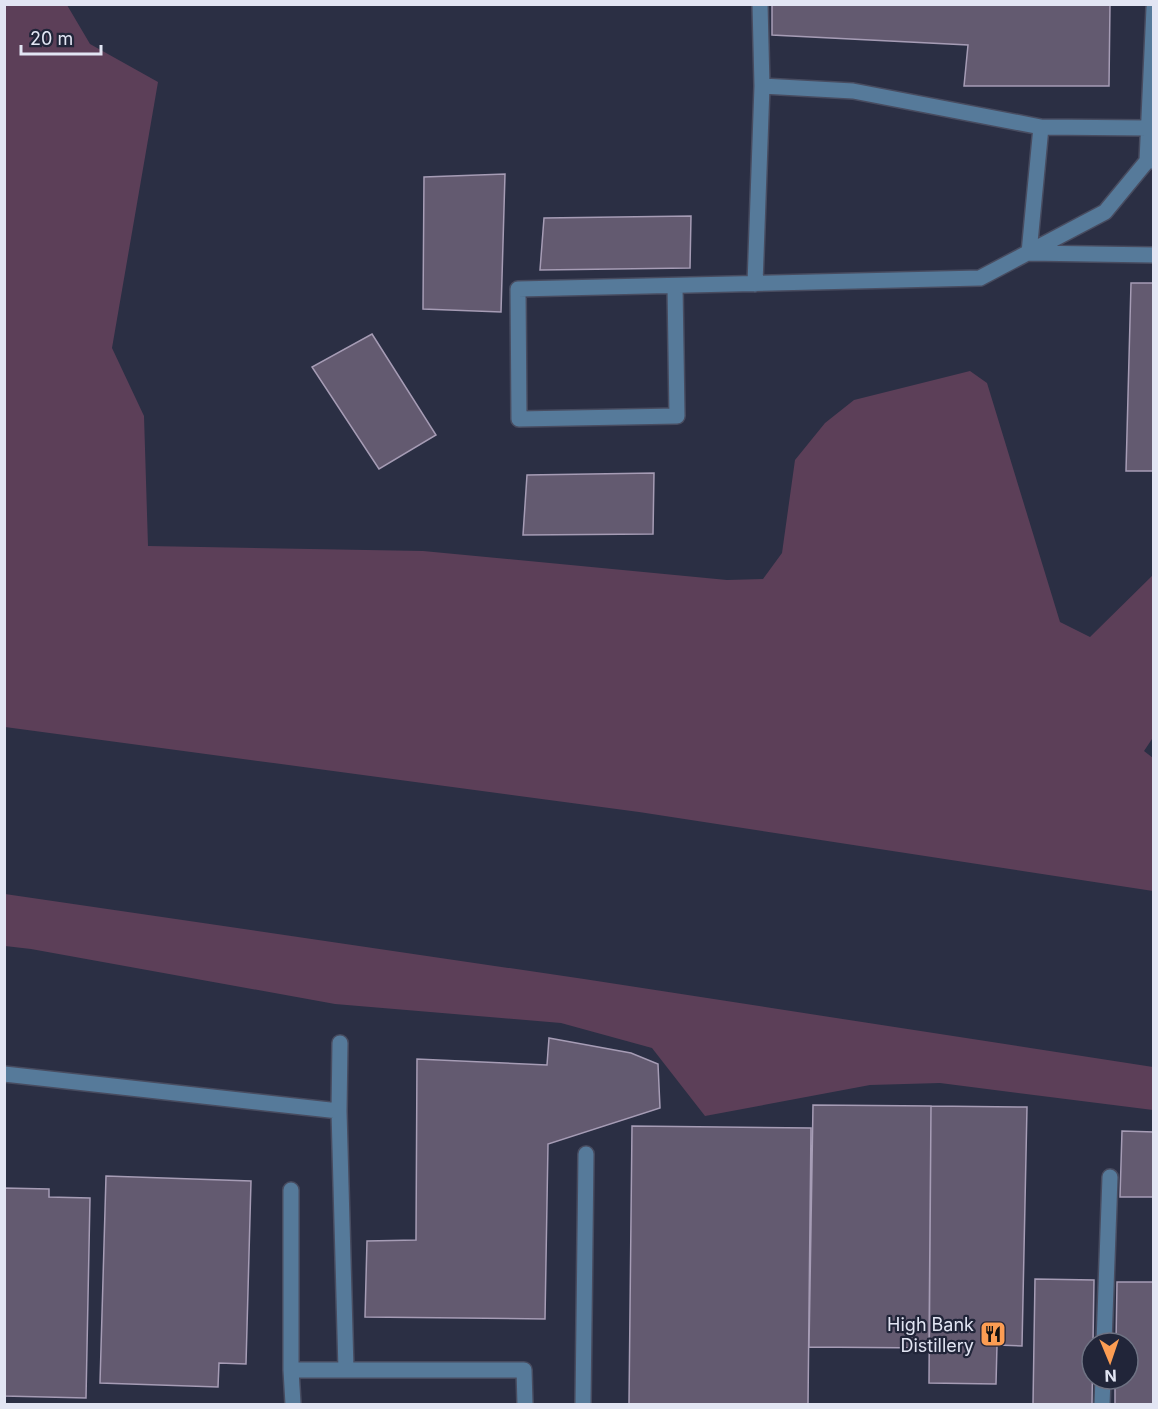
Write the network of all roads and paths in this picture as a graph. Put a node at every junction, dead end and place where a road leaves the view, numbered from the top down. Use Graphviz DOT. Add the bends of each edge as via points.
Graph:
graph roads {
  1 [pos="760,4"];
  2 [pos="1154,8"];
  3 [pos="762,86"];
  4 [pos="1041,127"];
  5 [pos="1148,128"];
  6 [pos="1150,161"];
  7 [pos="1029,254"];
  8 [pos="1154,255"];
  9 [pos="755,284"];
  10 [pos="675,286"];
  11 [pos="340,1043"];
  12 [pos="4,1074"];
  13 [pos="339,1111"];
  14 [pos="586,1154"];
  15 [pos="1110,1177"];
  16 [pos="291,1190"];
  17 [pos="1104,1331"];
  18 [pos="291,1370"];
  19 [pos="346,1370"];
  20 [pos="293,1404"];
  21 [pos="525,1404"];
  22 [pos="583,1404"];
  1 -- 3 [label="lane"];
  2 -- 5 [label="lane"];
  3 -- 4 [label="lane" via="853,91"];
  3 -- 9 [label="lane"];
  4 -- 5 [label="lane"];
  4 -- 7 [label="lane"];
  5 -- 6 [label="lane"];
  6 -- 7 [label="lane" via="1105,212"];
  7 -- 8 [label="lane"];
  7 -- 9 [label="lane" via="980,278"];
  9 -- 10 [label="lane"];
  10 -- 10 [label="lane" via="518,289 519,419 677,416"];
  11 -- 13 [label="lane"];
  12 -- 13 [label="lane"];
  13 -- 19 [label="lane"];
  14 -- 22 [label="lane"];
  15 -- 17 [label="lane"];
  16 -- 18 [label="lane"];
  18 -- 19 [label="lane"];
  18 -- 20 [label="lane"];
  19 -- 21 [label="lane" via="524,1370"];
}
